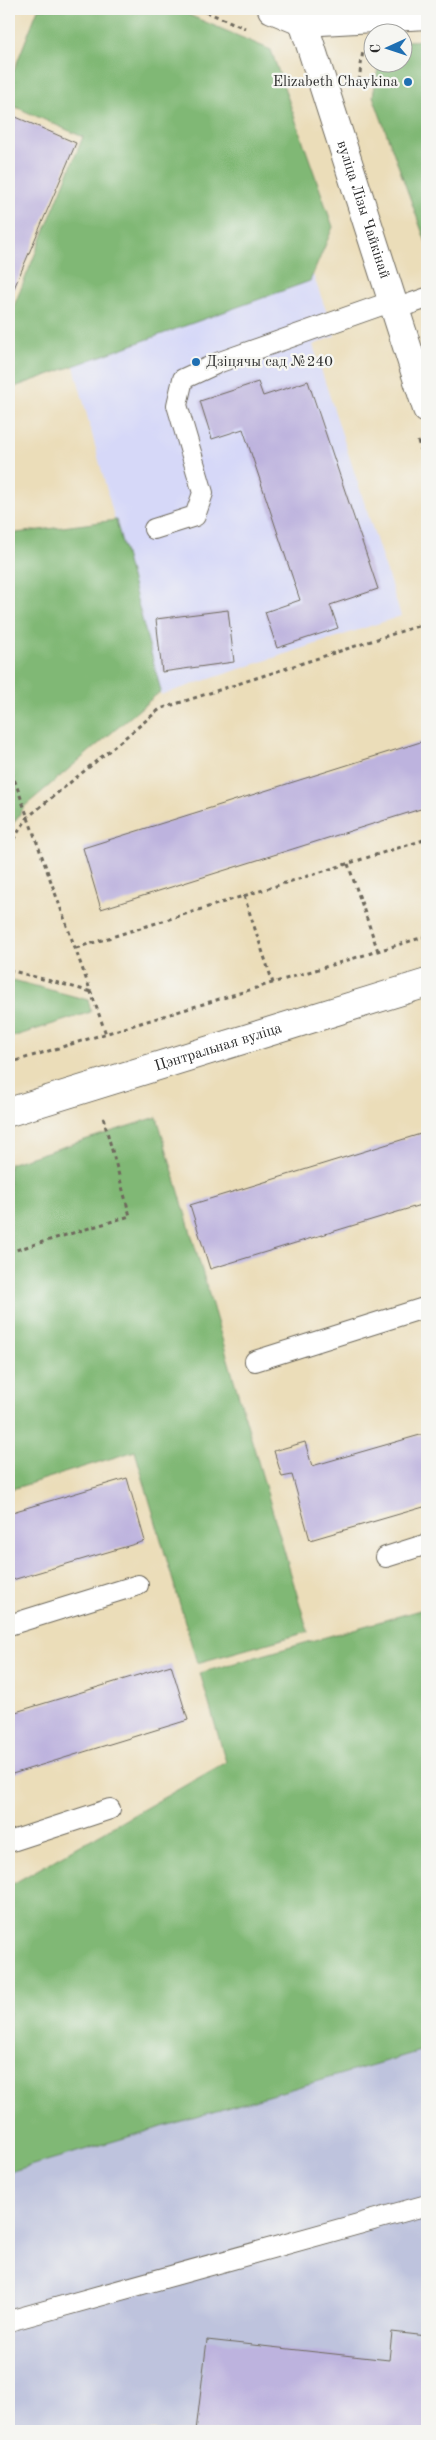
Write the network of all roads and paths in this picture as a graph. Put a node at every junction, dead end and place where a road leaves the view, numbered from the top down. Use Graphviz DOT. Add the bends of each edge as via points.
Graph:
graph roads {
  1 [pos="199,9"];
  2 [pos="272,9"];
  3 [pos="303,15"];
  4 [pos="427,15"];
  5 [pos="253,31"];
  6 [pos="427,298"];
  7 [pos="394,305"];
  8 [pos="427,409"];
  9 [pos="154,529"];
  10 [pos="427,624"];
  11 [pos="9,765"];
  12 [pos="28,817"];
  13 [pos="427,839"];
  14 [pos="9,846"];
  15 [pos="348,864"];
  16 [pos="244,896"];
  17 [pos="427,936"];
  18 [pos="76,948"];
  19 [pos="378,951"];
  20 [pos="9,970"];
  21 [pos="273,983"];
  22 [pos="427,983"];
  23 [pos="92,992"];
  24 [pos="106,1034"];
  25 [pos="9,1063"];
  26 [pos="101,1111"];
  27 [pos="9,1112"];
  28 [pos="9,1252"];
  29 [pos="427,1307"];
  30 [pos="255,1361"];
  31 [pos="427,1544"];
  32 [pos="386,1556"];
  33 [pos="138,1585"];
  34 [pos="9,1625"];
  35 [pos="110,1809"];
  36 [pos="9,1842"];
  37 [pos="427,2205"];
  38 [pos="9,2321"];
  1 -- 5 [label="path"];
  2 -- 3 [label="street"];
  3 -- 4 [label="street"];
  3 -- 7 [label="street, вуліца Лізы Чайкінай"];
  6 -- 7 [label="lane"];
  7 -- 8 [label="street, вуліца Лізы Чайкінай"];
  7 -- 9 [label="lane" via="220,362 183,379 177,405 203,494 195,516"];
  10 -- 12 [label="path" via="160,710"];
  11 -- 12 [label="path"];
  12 -- 14 [label="path"];
  12 -- 18 [label="path"];
  13 -- 15 [label="path"];
  15 -- 16 [label="path"];
  15 -- 19 [label="path"];
  16 -- 18 [label="path"];
  16 -- 21 [label="path"];
  17 -- 19 [label="path"];
  18 -- 23 [label="path"];
  19 -- 21 [label="path"];
  20 -- 23 [label="path"];
  21 -- 24 [label="path"];
  22 -- 27 [label="street, Цэнтральная вуліца"];
  23 -- 24 [label="path"];
  24 -- 25 [label="path"];
  26 -- 28 [label="path" via="130,1216"];
  29 -- 30 [label="lane"];
  31 -- 32 [label="lane"];
  33 -- 34 [label="lane"];
  35 -- 36 [label="lane"];
  37 -- 38 [label="lane"];
}
